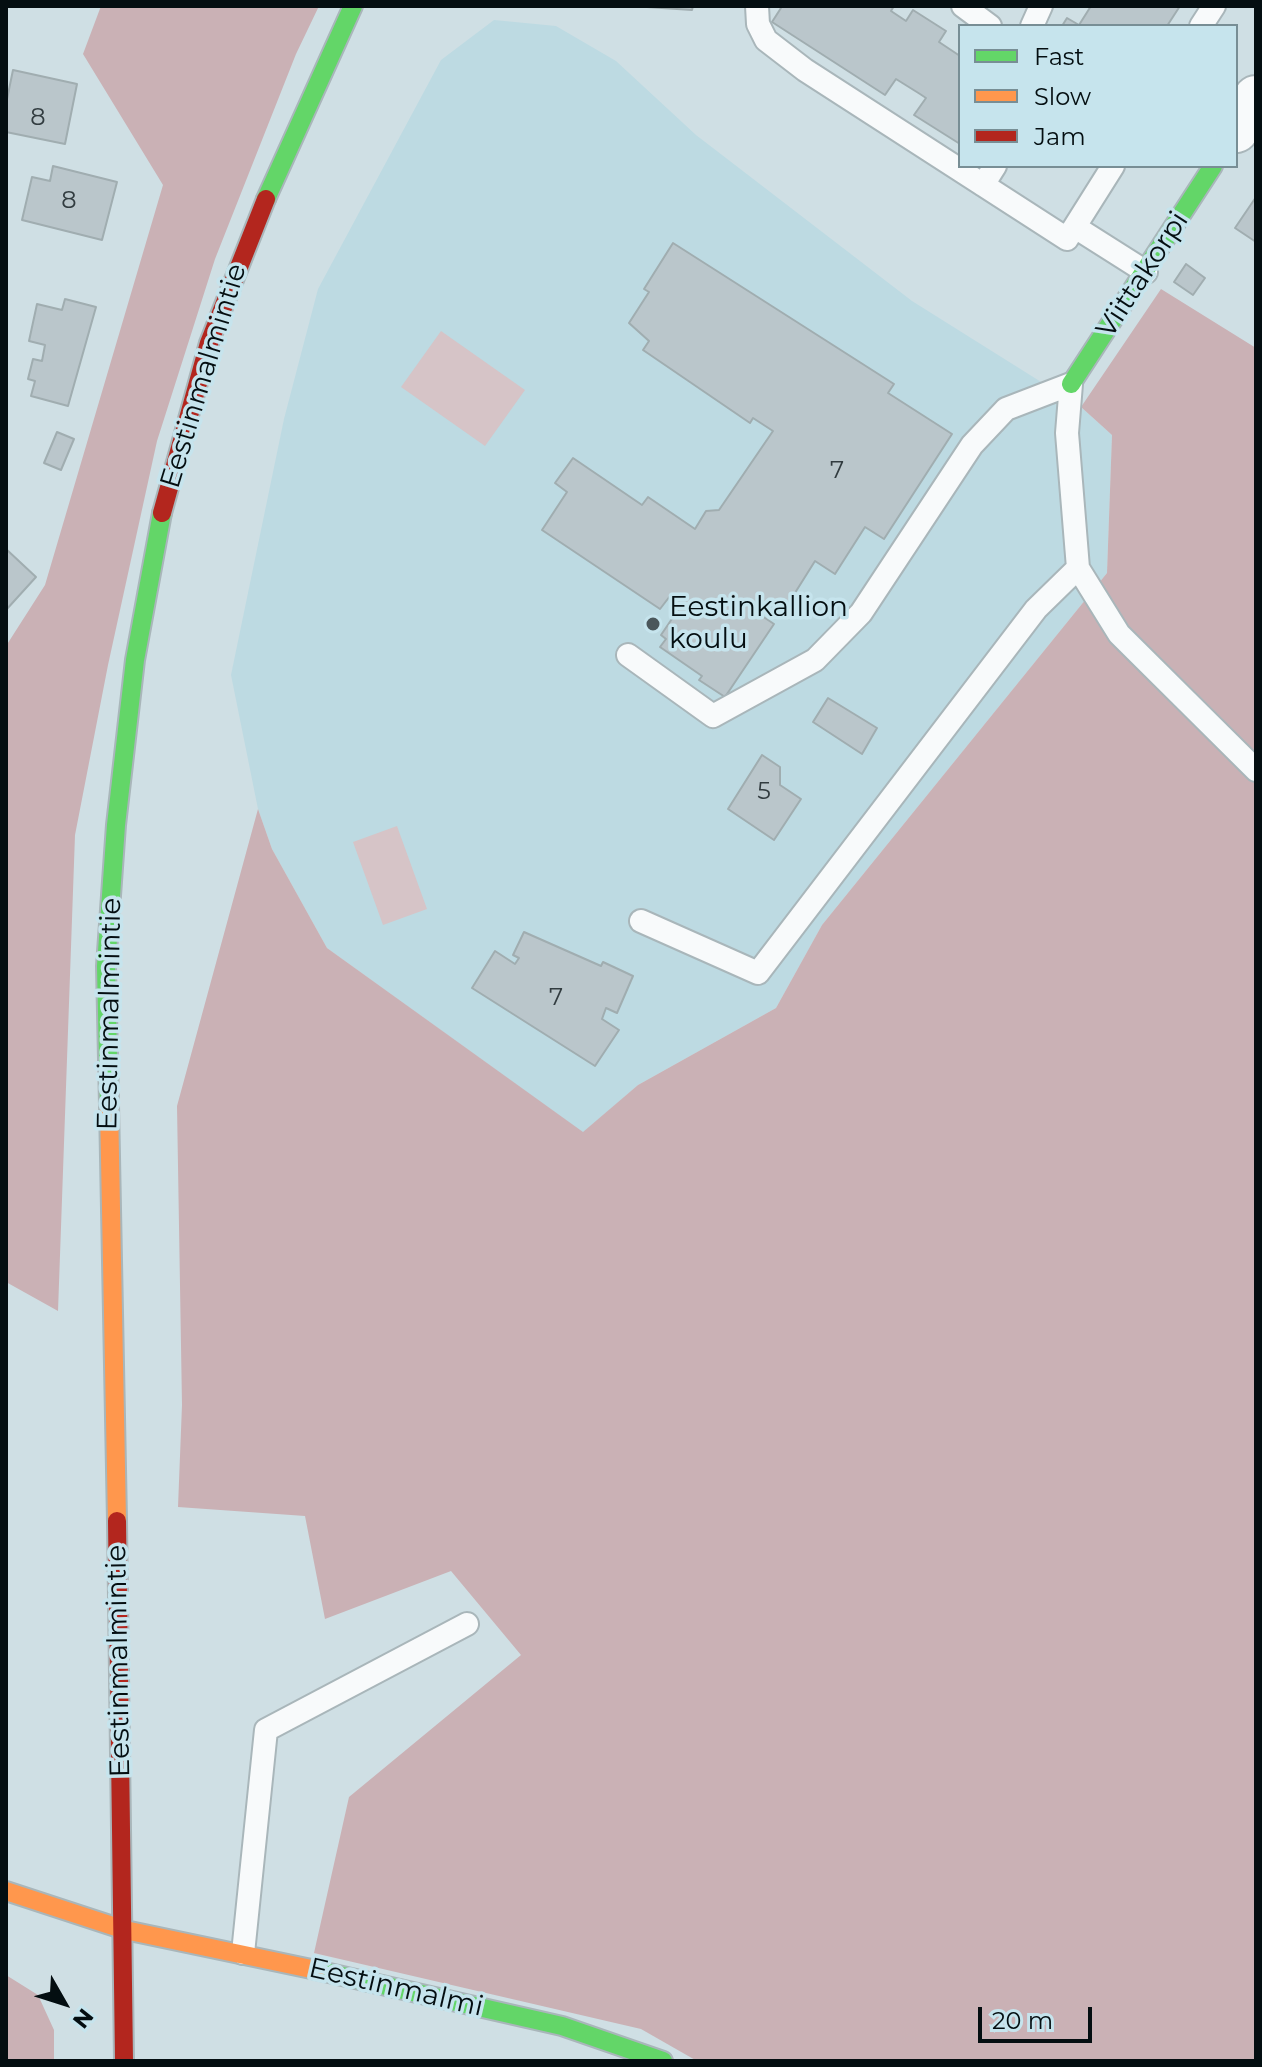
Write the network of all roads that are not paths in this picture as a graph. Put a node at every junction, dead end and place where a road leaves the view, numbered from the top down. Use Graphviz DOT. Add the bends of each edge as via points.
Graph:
graph roads {
  1 [pos="353,6"];
  2 [pos="757,6"];
  3 [pos="963,6"];
  4 [pos="1214,6"];
  5 [pos="987,24"];
  6 [pos="1202,24"];
  7 [pos="1256,98"];
  8 [pos="1238,127"];
  9 [pos="958,159"];
  10 [pos="1112,168"];
  11 [pos="1212,168"];
  12 [pos="989,176"];
  13 [pos="1075,227"];
  14 [pos="1146,272"];
  15 [pos="1071,384"];
  16 [pos="1078,568"];
  17 [pos="628,655"];
  18 [pos="1256,770"];
  19 [pos="641,921"];
  20 [pos="467,1624"];
  21 [pos="6,1891"];
  22 [pos="125,1930"];
  23 [pos="243,1953"];
  24 [pos="124,2061"];
  25 [pos="663,2061"];
  1 -- 22 [label="street, Eestinmalmintie" via="284,154 209,343 165,499 135,660 106,966"];
  2 -- 9 [label="lane" via="766,40 822,82"];
  3 -- 5 [label="lane"];
  4 -- 6 [label="lane"];
  7 -- 8 [label="street"];
  10 -- 13 [label="lane"];
  11 -- 14 [label="street, Viittakorpi"];
  12 -- 13 [label="lane" via="1067,239"];
  13 -- 14 [label="lane"];
  14 -- 15 [label="street, Viittakorpi"];
  15 -- 16 [label="lane" via="1067,433"];
  15 -- 17 [label="lane" via="1006,409 972,445 861,613 815,660 713,716"];
  16 -- 18 [label="lane" via="1119,634"];
  16 -- 19 [label="lane" via="1036,609 758,973"];
  20 -- 23 [label="lane" via="266,1730"];
  21 -- 22 [label="street, Eestinmalmi"];
  22 -- 23 [label="street, Eestinmalmi"];
  22 -- 24 [label="street, Eestinmalmintie"];
  23 -- 25 [label="street, Eestinmalmi" via="562,2026"];
}
